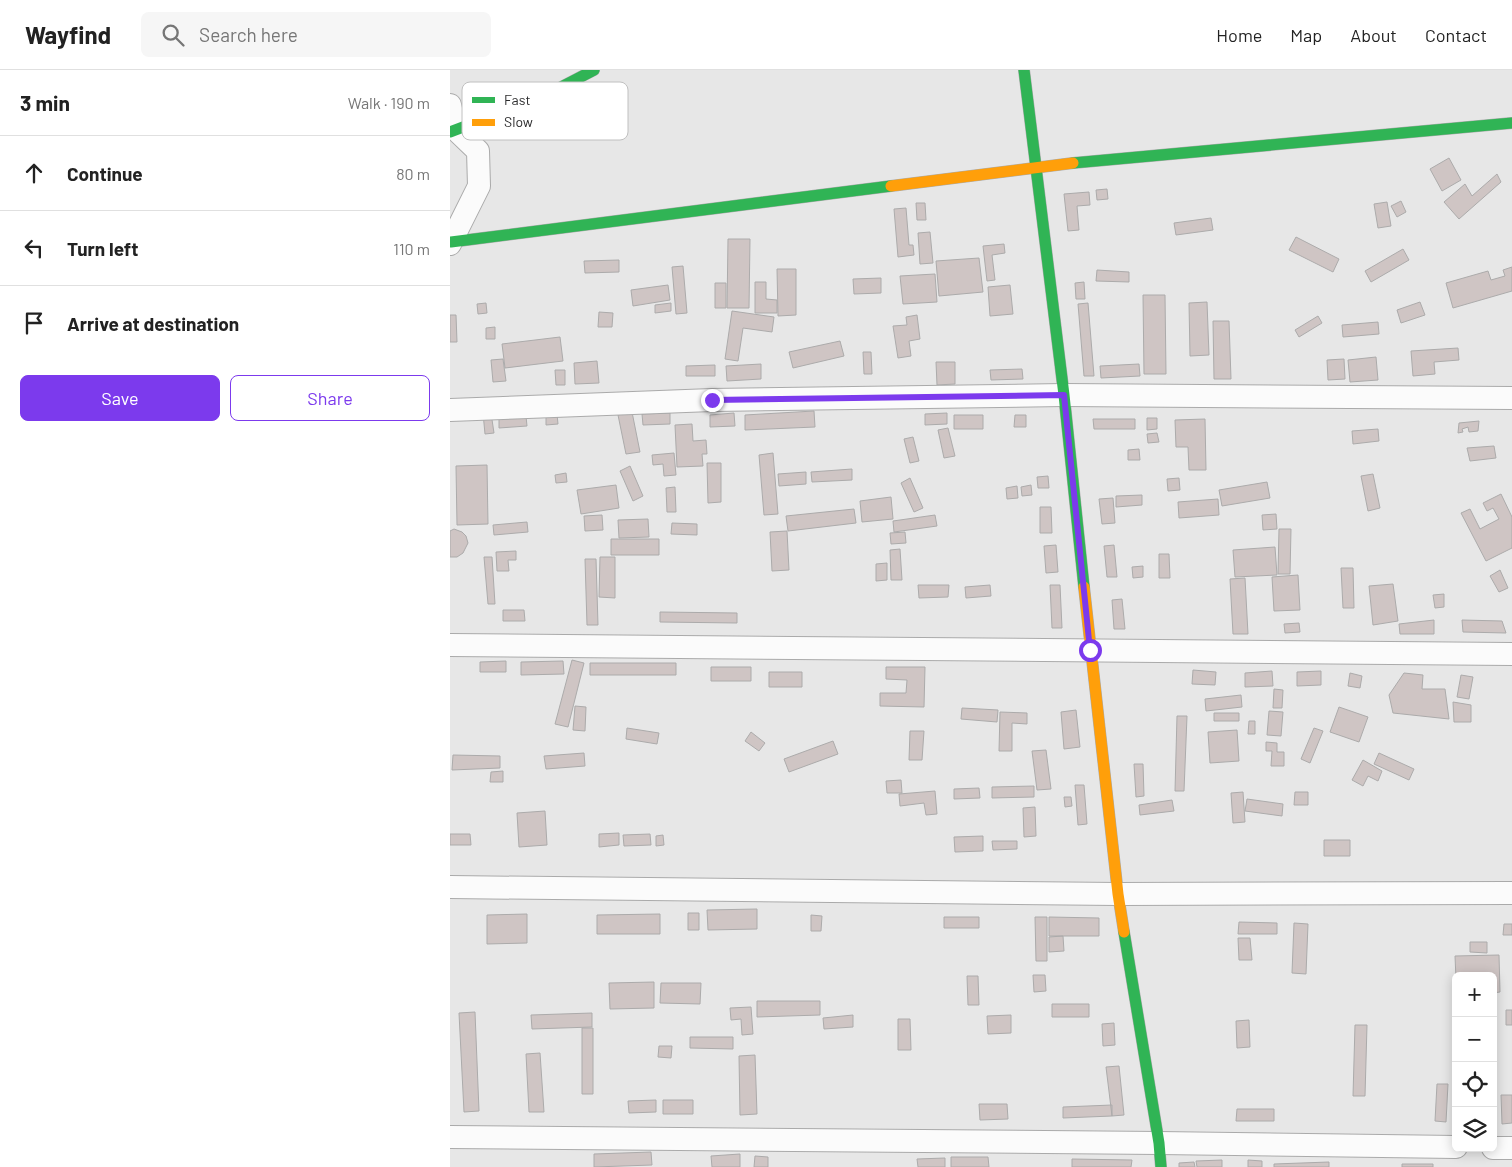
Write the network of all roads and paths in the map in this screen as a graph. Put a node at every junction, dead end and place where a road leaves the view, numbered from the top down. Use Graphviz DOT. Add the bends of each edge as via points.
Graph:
graph roads {
  1 [pos="594,70"];
  2 [pos="1024,70"];
  3 [pos="571,82"];
  4 [pos="450,105"];
  5 [pos="1512,123"];
  6 [pos="453,131"];
  7 [pos="464,140"];
  8 [pos="1035,167"];
  9 [pos="451,243"];
  10 [pos="1064,395"];
  11 [pos="1512,398"];
  12 [pos="450,410"];
  13 [pos="450,645"];
  14 [pos="1090,650"];
  15 [pos="1512,654"];
  16 [pos="450,887"];
  17 [pos="1512,893"];
  18 [pos="1118,894"];
  19 [pos="450,1137"];
  20 [pos="1159,1143"];
  21 [pos="1452,1147"];
  22 [pos="1497,1148"];
  23 [pos="1512,1148"];
  24 [pos="1161,1167"];
  1 -- 3 [label="street"];
  2 -- 8 [label="street"];
  4 -- 6 [label="street"];
  5 -- 8 [label="street"];
  7 -- 9 [label="street" via="478,151 479,186"];
  8 -- 9 [label="street"];
  8 -- 10 [label="street"];
  10 -- 11 [label="street"];
  10 -- 12 [label="street" via="712,400"];
  10 -- 14 [label="street"];
  13 -- 14 [label="street"];
  14 -- 15 [label="street"];
  14 -- 18 [label="street"];
  16 -- 18 [label="street"];
  17 -- 18 [label="street"];
  18 -- 20 [label="street"];
  19 -- 20 [label="street"];
  20 -- 21 [label="street"];
  20 -- 24 [label="street"];
  22 -- 23 [label="street"];
}
